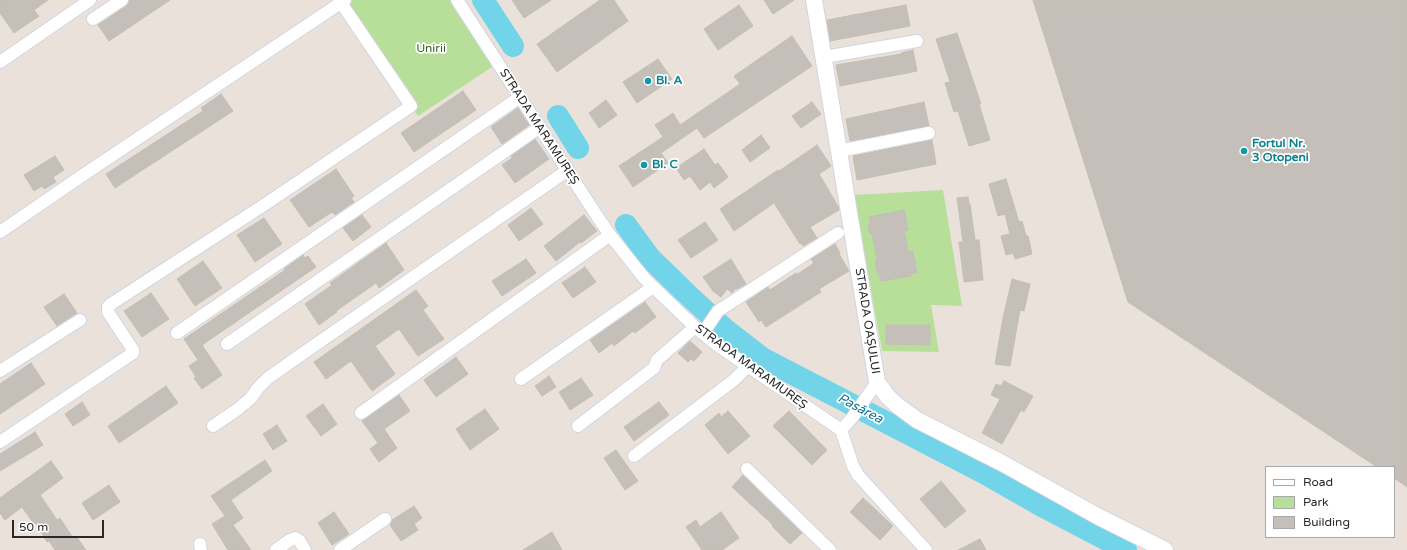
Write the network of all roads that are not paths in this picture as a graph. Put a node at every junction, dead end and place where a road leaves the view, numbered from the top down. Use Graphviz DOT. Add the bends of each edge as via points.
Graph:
graph roads {
  1 [pos="90,0"];
  2 [pos="122,0"];
  3 [pos="457,0"];
  4 [pos="814,0"];
  5 [pos="342,1"];
  6 [pos="93,19"];
  7 [pos="917,41"];
  8 [pos="824,57"];
  9 [pos="0,62"];
  10 [pos="520,97"];
  11 [pos="540,127"];
  12 [pos="929,133"];
  13 [pos="839,151"];
  14 [pos="568,170"];
  15 [pos="0,232"];
  16 [pos="838,233"];
  17 [pos="610,235"];
  18 [pos="654,288"];
  19 [pos="80,320"];
  20 [pos="699,330"];
  21 [pos="177,334"];
  22 [pos="227,344"];
  23 [pos="747,367"];
  24 [pos="0,371"];
  25 [pos="521,379"];
  26 [pos="877,382"];
  27 [pos="361,413"];
  28 [pos="213,426"];
  29 [pos="578,426"];
  30 [pos="841,430"];
  31 [pos="0,442"];
  32 [pos="634,456"];
  33 [pos="747,469"];
  34 [pos="385,519"];
  35 [pos="276,550"];
  36 [pos="305,550"];
  37 [pos="340,550"];
  38 [pos="830,550"];
  39 [pos="926,550"];
  40 [pos="1165,550"];
  1 -- 9 [label="street"];
  2 -- 6 [label="street"];
  3 -- 10 [label="street, STRADA MARAMUREȘ"];
  4 -- 8 [label="street, STRADA OAȘULUI"];
  5 -- 15 [label="street"];
  5 -- 31 [label="street" via="411,106 111,304 108,312 132,350 131,356"];
  7 -- 8 [label="street"];
  8 -- 13 [label="street, STRADA OAȘULUI"];
  10 -- 11 [label="street, STRADA MARAMUREȘ"];
  10 -- 21 [label="street"];
  11 -- 14 [label="street, STRADA MARAMUREȘ"];
  11 -- 22 [label="street"];
  12 -- 13 [label="street"];
  13 -- 26 [label="street, STRADA OAȘULUI"];
  14 -- 17 [label="street, STRADA MARAMUREȘ"];
  14 -- 28 [label="street" via="268,378 251,398"];
  16 -- 20 [label="street" via="718,311"];
  17 -- 18 [label="street, STRADA MARAMUREȘ"];
  17 -- 27 [label="street"];
  18 -- 20 [label="street, STRADA MARAMUREȘ"];
  18 -- 25 [label="street"];
  19 -- 24 [label="street"];
  20 -- 23 [label="street, STRADA MARAMUREȘ"];
  20 -- 29 [label="street" via="657,360 654,368"];
  23 -- 30 [label="street, STRADA MARAMUREȘ"];
  23 -- 32 [label="street" via="734,380"];
  26 -- 30 [label="street"];
  26 -- 40 [label="street, STRADA OAȘULUI" via="893,402 917,420"];
  30 -- 39 [label="street" via="858,475"];
  33 -- 38 [label="street"];
  34 -- 37 [label="street"];
  35 -- 36 [label="street" via="295,538"];
}
